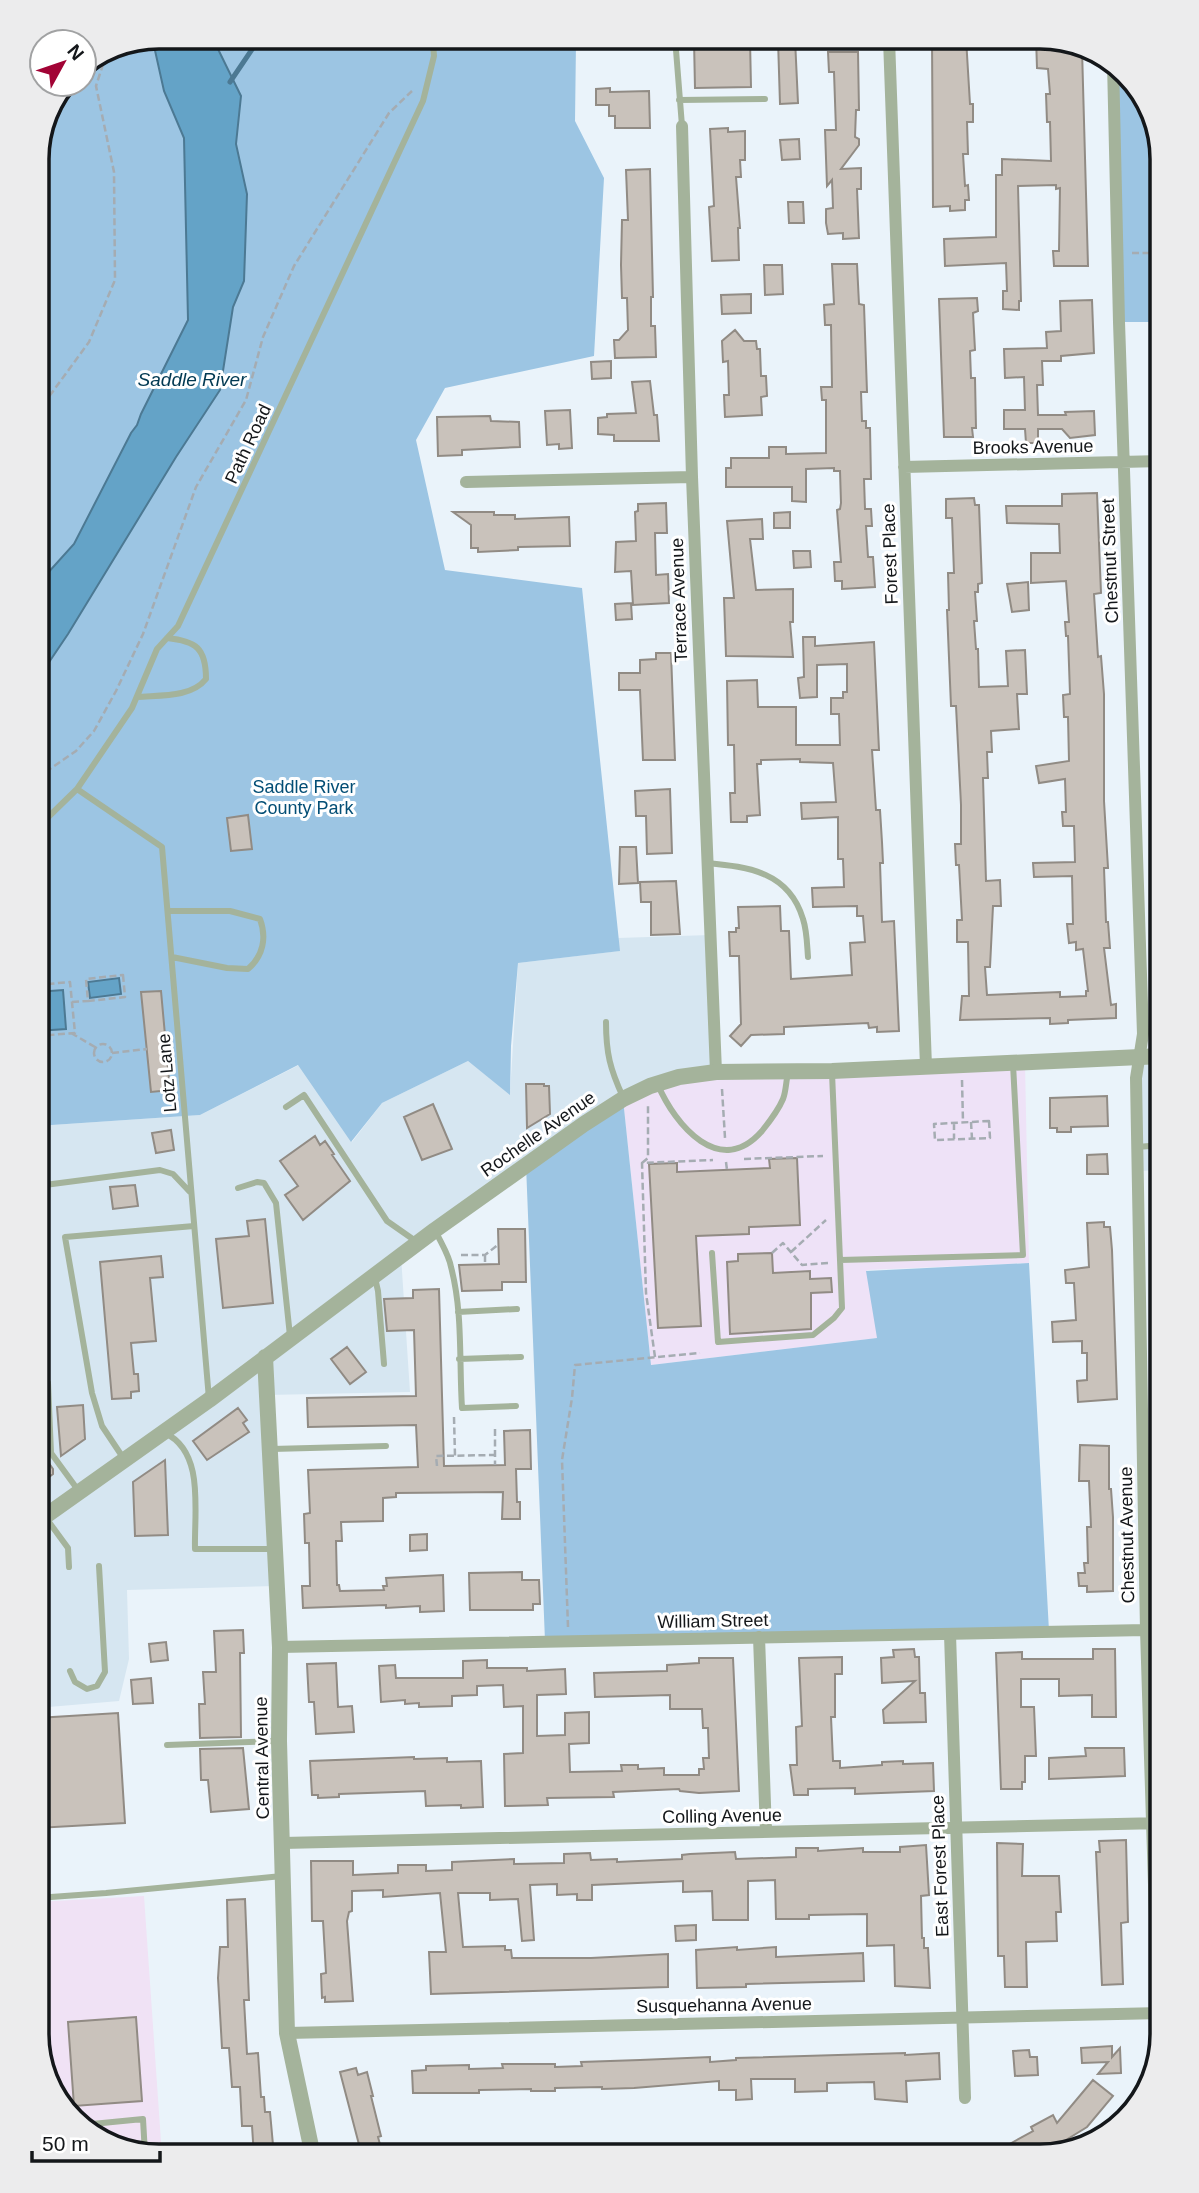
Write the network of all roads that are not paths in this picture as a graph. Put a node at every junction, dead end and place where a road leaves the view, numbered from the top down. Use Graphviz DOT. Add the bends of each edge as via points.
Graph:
graph roads {
  1 [pos="433,49"];
  2 [pos="889,49"];
  3 [pos="676,50"];
  4 [pos="1113,77"];
  5 [pos="765,99"];
  6 [pos="679,100"];
  7 [pos="682,126"];
  8 [pos="1150,461"];
  9 [pos="1124,462"];
  10 [pos="904,467"];
  11 [pos="692,477"];
  12 [pos="466,482"];
  13 [pos="167,638"];
  14 [pos="137,697"];
  15 [pos="77,789"];
  16 [pos="49,816"];
  17 [pos="707,863"];
  18 [pos="168,911"];
  19 [pos="172,957"];
  20 [pos="808,957"];
  21 [pos="606,1022"];
  22 [pos="1139,1057"];
  23 [pos="1150,1057"];
  24 [pos="1013,1064"];
  25 [pos="926,1067"];
  26 [pos="716,1072"];
  27 [pos="832,1072"];
  28 [pos="788,1073"];
  29 [pos="657,1084"];
  30 [pos="623,1099"];
  31 [pos="286,1107"];
  32 [pos="1150,1146"];
  33 [pos="1137,1147"];
  34 [pos="49,1184"];
  35 [pos="238,1188"];
  36 [pos="192,1193"];
  37 [pos="194,1226"];
  38 [pos="435,1230"];
  39 [pos="418,1243"];
  40 [pos="712,1253"];
  41 [pos="840,1260"];
  42 [pos="374,1276"];
  43 [pos="517,1309"];
  44 [pos="458,1312"];
  45 [pos="291,1338"];
  46 [pos="265,1357"];
  47 [pos="520,1357"];
  48 [pos="459,1359"];
  49 [pos="384,1364"];
  50 [pos="209,1400"];
  51 [pos="49,1406"];
  52 [pos="516,1406"];
  53 [pos="163,1432"];
  54 [pos="386,1446"];
  55 [pos="270,1449"];
  56 [pos="125,1460"];
  57 [pos="80,1492"];
  58 [pos="49,1513"];
  59 [pos="49,1528"];
  60 [pos="275,1549"];
  61 [pos="99,1566"];
  62 [pos="69,1567"];
  63 [pos="1146,1630"];
  64 [pos="950,1633"];
  65 [pos="759,1637"];
  66 [pos="280,1647"];
  67 [pos="1147,1662"];
  68 [pos="1150,1662"];
  69 [pos="71,1671"];
  70 [pos="1150,1710"];
  71 [pos="279,1741"];
  72 [pos="167,1745"];
  73 [pos="1150,1823"];
  74 [pos="957,1828"];
  75 [pos="766,1832"];
  76 [pos="283,1843"];
  77 [pos="284,1876"];
  78 [pos="49,1897"];
  79 [pos="1150,2013"];
  80 [pos="963,2017"];
  81 [pos="287,2033"];
  82 [pos="965,2098"];
  83 [pos="96,2124"];
  84 [pos="144,2143"];
  85 [pos="310,2144"];
  1 -- 13 [label="lane, Path Road" via="423,101 178,626"];
  2 -- 10 [label="street, Forest Place"];
  3 -- 6 [label="lane"];
  4 -- 9 [label="street, Chestnut Street"];
  5 -- 6 [label="lane"];
  6 -- 7 [label="lane"];
  7 -- 11 [label="street, Terrace Avenue"];
  8 -- 9 [label="street, Brooks Avenue"];
  9 -- 10 [label="street, Brooks Avenue"];
  9 -- 22 [label="street, Chestnut Street" via="1143,1034"];
  10 -- 25 [label="street, Forest Place"];
  11 -- 12 [label="street"];
  11 -- 17 [label="street, Terrace Avenue"];
  13 -- 14 [label="lane, Path Road" via="157,649"];
  13 -- 14 [label="lane" via="190,641 198,648 206,679 189,692"];
  14 -- 15 [label="lane, Path Road"];
  15 -- 16 [label="lane, Path Road"];
  15 -- 18 [label="lane, Lotz Lane" via="162,848"];
  17 -- 20 [label="lane" via="748,867 777,880 792,895 804,920"];
  17 -- 26 [label="street, Terrace Avenue"];
  18 -- 19 [label="lane, Lotz Lane"];
  18 -- 19 [label="lane" via="230,911 260,919 264,930 262,950 248,969"];
  19 -- 36 [label="lane, Lotz Lane"];
  21 -- 30 [label="lane" via="606,1051"];
  22 -- 23 [label="street, Rochelle Avenue"];
  22 -- 24 [label="street, Rochelle Avenue"];
  22 -- 33 [label="street, Chestnut Avenue"];
  24 -- 25 [label="street, Rochelle Avenue"];
  24 -- 41 [label="lane" via="1023,1255"];
  25 -- 27 [label="street, Rochelle Avenue"];
  26 -- 28 [label="street, Rochelle Avenue"];
  26 -- 29 [label="street, Rochelle Avenue"];
  27 -- 28 [label="street, Rochelle Avenue"];
  27 -- 41 [label="lane"];
  28 -- 29 [label="lane" via="783,1098 772,1118 756,1137 725,1149 701,1142 681,1125"];
  29 -- 30 [label="street, Rochelle Avenue"];
  30 -- 38 [label="street, Rochelle Avenue"];
  31 -- 39 [label="lane" via="304,1095 387,1221"];
  32 -- 33 [label="lane"];
  33 -- 63 [label="street, Chestnut Avenue"];
  34 -- 36 [label="lane" via="160,1170 173,1174"];
  35 -- 45 [label="lane" via="264,1183 276,1203"];
  36 -- 37 [label="lane, Lotz Lane"];
  37 -- 50 [label="lane, Lotz Lane"];
  37 -- 56 [label="lane" via="65,1237 92,1393 102,1426"];
  38 -- 39 [label="street, Rochelle Avenue"];
  38 -- 44 [label="lane" via="451,1264"];
  39 -- 42 [label="street, Rochelle Avenue"];
  40 -- 41 [label="lane" via="718,1342 813,1335 842,1308"];
  42 -- 45 [label="street, Rochelle Avenue"];
  42 -- 49 [label="lane"];
  43 -- 44 [label="lane"];
  44 -- 48 [label="lane"];
  45 -- 46 [label="street, Rochelle Avenue"];
  46 -- 50 [label="street, Rochelle Avenue"];
  46 -- 55 [label="street, Central Avenue"];
  47 -- 48 [label="lane"];
  48 -- 52 [label="lane" via="462,1408"];
  50 -- 53 [label="street, Rochelle Avenue"];
  51 -- 57 [label="lane" via="51,1453"];
  53 -- 56 [label="street, Rochelle Avenue"];
  53 -- 60 [label="lane" via="182,1445 193,1465 195,1549"];
  54 -- 55 [label="lane"];
  55 -- 60 [label="street, Central Avenue"];
  56 -- 57 [label="street, Rochelle Avenue"];
  57 -- 58 [label="street, Rochelle Avenue"];
  59 -- 62 [label="lane" via="68,1548"];
  60 -- 66 [label="street, Central Avenue"];
  61 -- 69 [label="lane" via="105,1672 97,1686 86,1689 75,1682"];
  63 -- 64 [label="street, William Street"];
  63 -- 67 [label="street, Chestnut Avenue"];
  64 -- 65 [label="street, William Street"];
  64 -- 74 [label="street, East Forest Place"];
  65 -- 66 [label="street, William Street"];
  65 -- 75 [label="street"];
  66 -- 71 [label="street, Central Avenue"];
  67 -- 68 [label="street"];
  67 -- 70 [label="street, Chestnut Avenue"];
  71 -- 72 [label="lane"];
  71 -- 76 [label="street, Central Avenue"];
  73 -- 74 [label="street, Colling Avenue"];
  74 -- 75 [label="street, Colling Avenue"];
  74 -- 80 [label="street, East Forest Place"];
  75 -- 76 [label="street, Colling Avenue"];
  76 -- 77 [label="street, Central Avenue"];
  77 -- 78 [label="lane"];
  77 -- 81 [label="street, Central Avenue"];
  79 -- 80 [label="street, Susquehanna Avenue"];
  80 -- 81 [label="street, Susquehanna Avenue"];
  80 -- 82 [label="street, East Forest Place"];
  81 -- 85 [label="street, Central Avenue"];
  83 -- 84 [label="lane" via="143,2119"];
}
